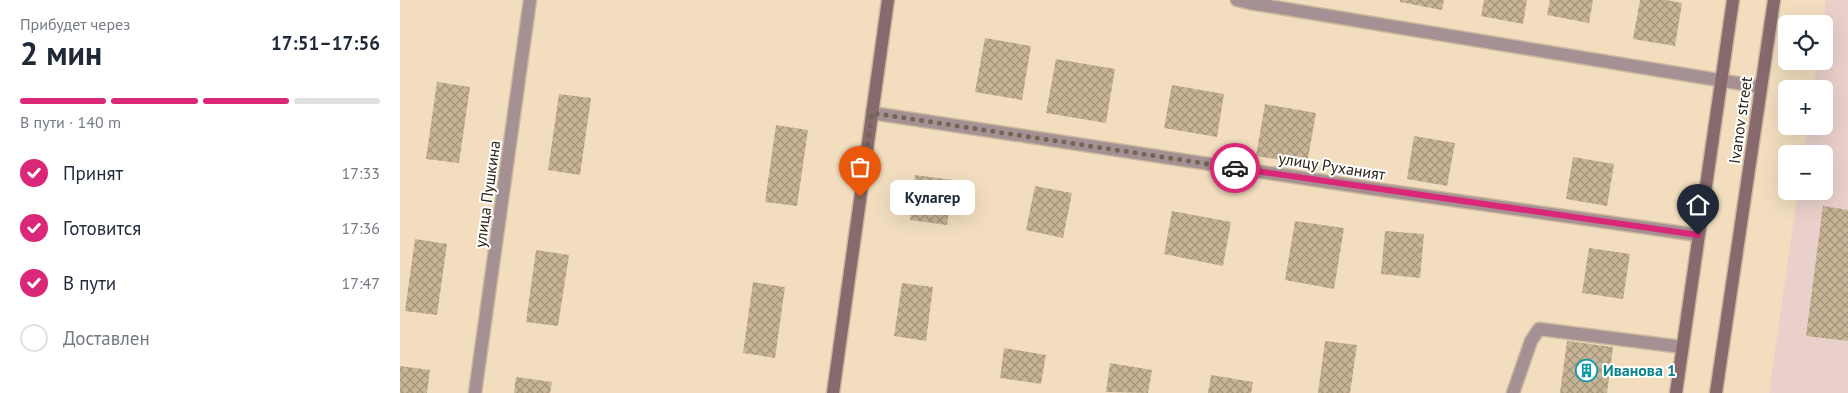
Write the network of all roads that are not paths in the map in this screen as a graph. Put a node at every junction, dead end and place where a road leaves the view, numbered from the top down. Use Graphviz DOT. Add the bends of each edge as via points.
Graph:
graph roads {
  1 [pos="530,0"];
  2 [pos="888,0"];
  3 [pos="1733,0"];
  4 [pos="1774,0"];
  5 [pos="1245,1"];
  6 [pos="1721,79"];
  7 [pos="1761,87"];
  8 [pos="872,113"];
  9 [pos="1698,235"];
  10 [pos="1682,347"];
  11 [pos="475,393"];
  12 [pos="832,393"];
  13 [pos="1513,393"];
  14 [pos="1676,393"];
  15 [pos="1716,393"];
  1 -- 11 [label="street, улица Пушкина"];
  2 -- 8 [label="street"];
  3 -- 6 [label="street, Ivanov street"];
  4 -- 7 [label="street, Ivanov street"];
  5 -- 6 [label="street"];
  6 -- 7 [label="street"];
  6 -- 9 [label="street, Ivanov street"];
  7 -- 15 [label="street, Ivanov street"];
  8 -- 9 [label="street, улицу Руханият"];
  8 -- 12 [label="street"];
  9 -- 10 [label="street, Ivanov street"];
  10 -- 13 [label="street" via="1538,329"];
  10 -- 14 [label="street, Ivanov street"];
}
